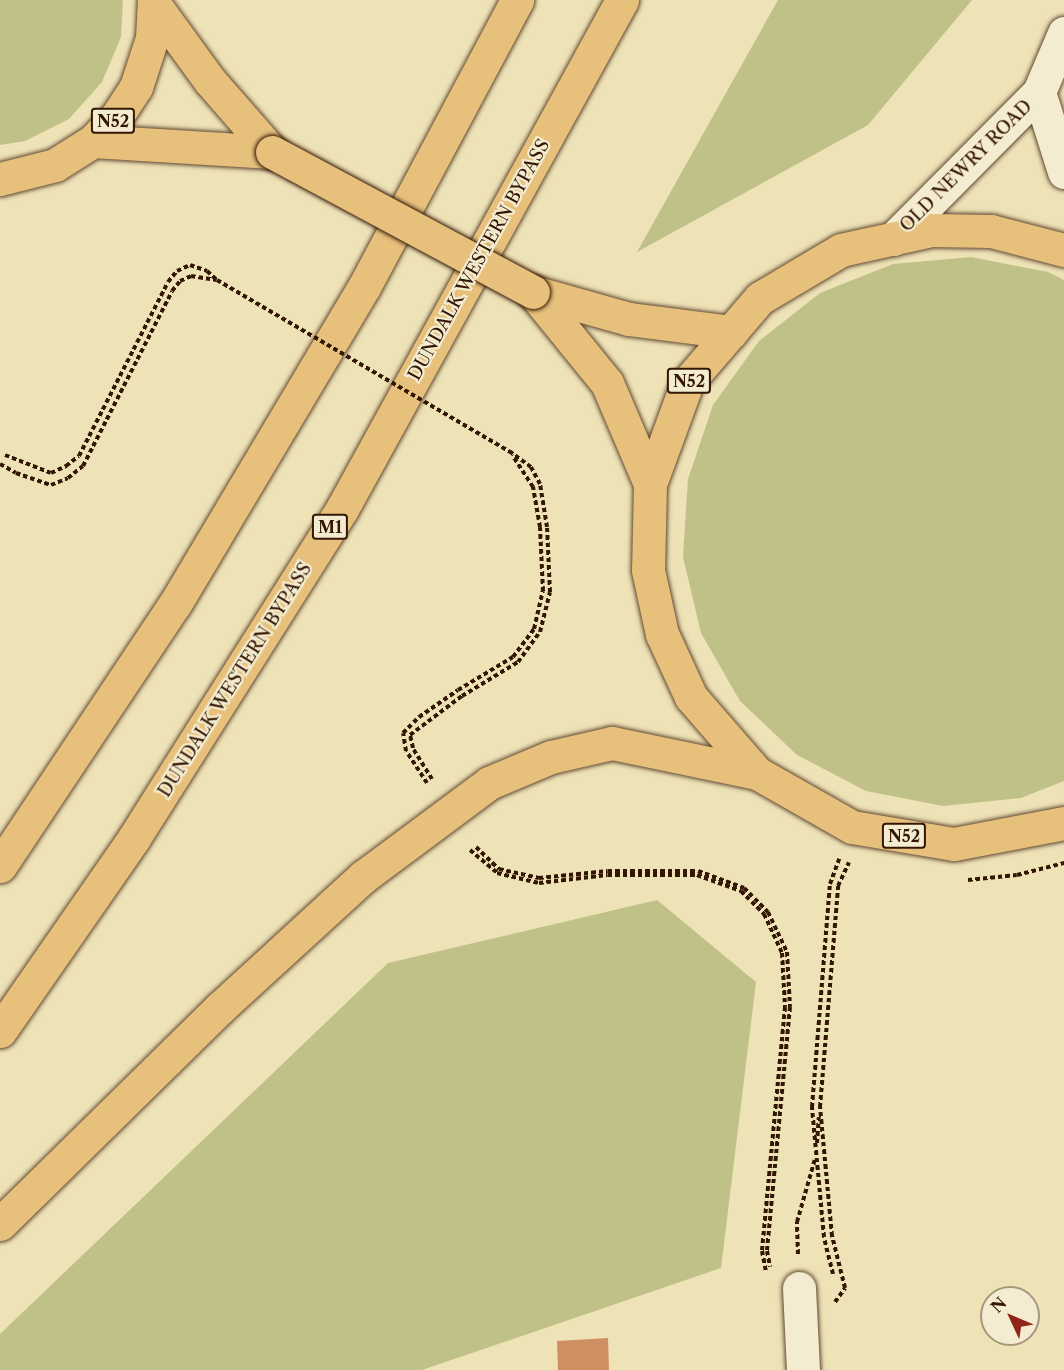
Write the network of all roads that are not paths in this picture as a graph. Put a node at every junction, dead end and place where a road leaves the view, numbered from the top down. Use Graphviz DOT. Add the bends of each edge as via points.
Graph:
graph roads {
  1 [pos="518,0"];
  2 [pos="622,0"];
  3 [pos="154,2"];
  4 [pos="1064,33"];
  5 [pos="1039,92"];
  6 [pos="93,141"];
  7 [pos="272,152"];
  8 [pos="1064,172"];
  9 [pos="0,179"];
  10 [pos="893,239"];
  11 [pos="1064,250"];
  12 [pos="533,292"];
  13 [pos="731,332"];
  14 [pos="650,484"];
  15 [pos="757,773"];
  16 [pos="1064,823"];
  17 [pos="0,866"];
  18 [pos="0,1031"];
  19 [pos="0,1224"];
  20 [pos="799,1299"];
  21 [pos="803,1370"];
  1 -- 17 [label="main road" via="364,286 175,604"];
  2 -- 18 [label="main road, DUNDALK WESTERN BYPASS / M1" via="342,508 134,838"];
  3 -- 6 [label="main road, N52" via="152,38 136,87 117,116"];
  3 -- 7 [label="main road, N52" via="210,81"];
  4 -- 5 [label="main road, OLD NEWRY ROAD"];
  5 -- 8 [label="main road, OLD NEWRY ROAD"];
  5 -- 10 [label="main road, OLD NEWRY ROAD"];
  6 -- 7 [label="main road, N52"];
  6 -- 9 [label="main road, N52" via="55,165"];
  7 -- 12 [label="main road, N52, bridge"];
  10 -- 11 [label="main road, N52" via="933,230 991,231"];
  10 -- 13 [label="main road, N52" via="841,250 760,298"];
  12 -- 13 [label="main road, N52" via="629,320"];
  12 -- 14 [label="main road, N52" via="607,383"];
  13 -- 14 [label="main road, N52" via="687,383"];
  14 -- 15 [label="main road, N52" via="648,570 662,634 691,697"];
  15 -- 16 [label="main road, N52" via="852,827 954,844"];
  15 -- 19 [label="main road" via="612,743 551,757 489,783 363,877 221,1007"];
  20 -- 21 [label="main road"];
}
